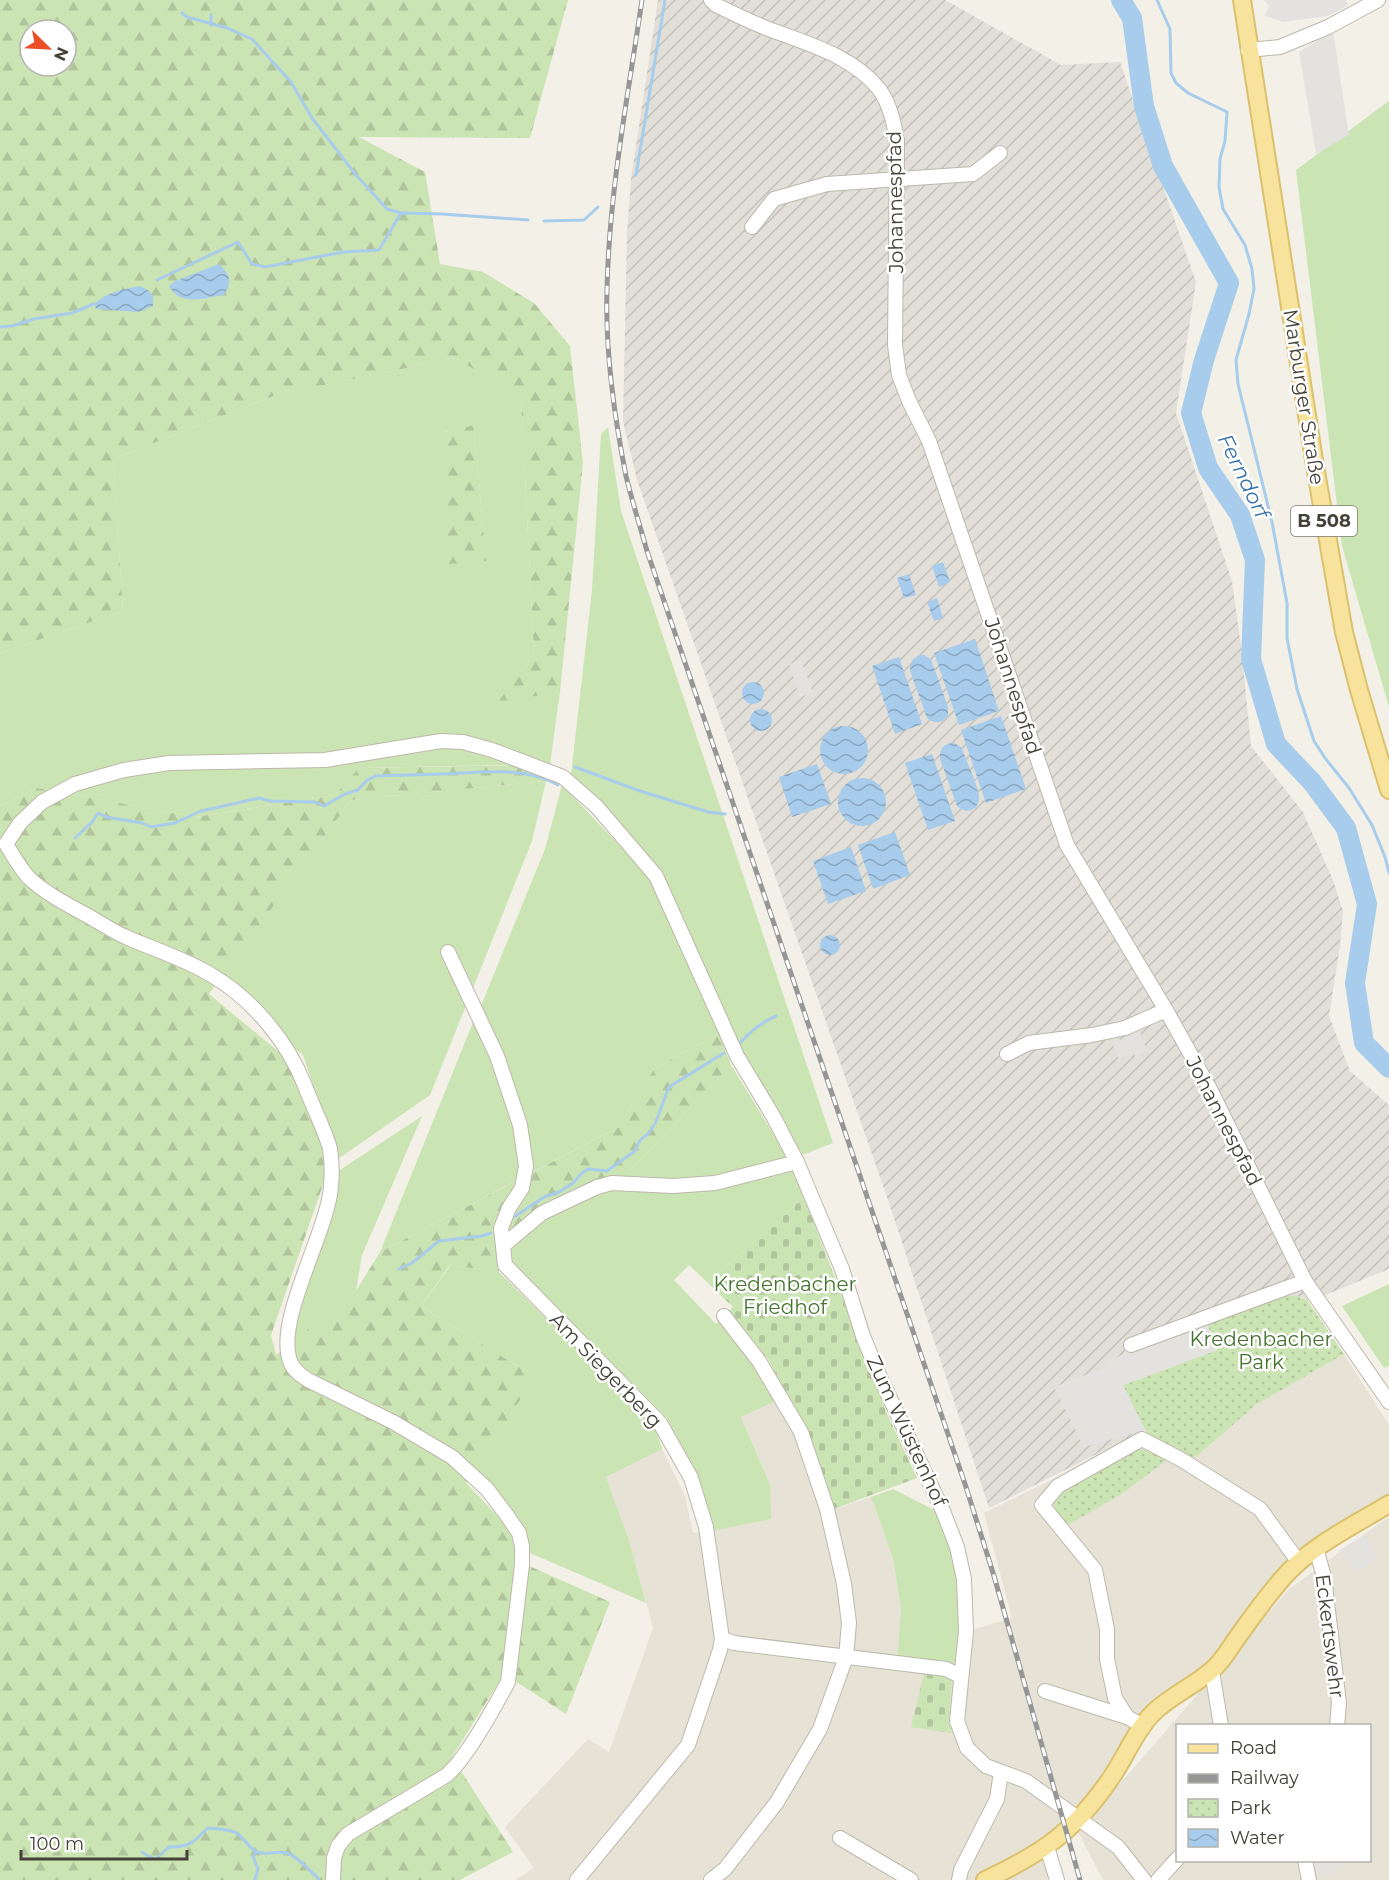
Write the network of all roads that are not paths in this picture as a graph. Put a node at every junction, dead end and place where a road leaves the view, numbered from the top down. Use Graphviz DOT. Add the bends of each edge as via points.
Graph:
graph roads {
  1 [pos="711,0"];
  2 [pos="1242,0"];
  3 [pos="1378,0"];
  4 [pos="1248,50"];
  5 [pos="1000,153"];
  6 [pos="898,180"];
  7 [pos="752,227"];
  8 [pos="1389,790"];
  9 [pos="448,952"];
  10 [pos="1166,1010"];
  11 [pos="1007,1054"];
  12 [pos="797,1162"];
  13 [pos="504,1245"];
  14 [pos="1305,1281"];
  15 [pos="724,1316"];
  16 [pos="1131,1345"];
  17 [pos="1389,1402"];
  18 [pos="1389,1504"];
  19 [pos="1316,1548"];
  20 [pos="1298,1561"];
  21 [pos="722,1639"];
  22 [pos="846,1657"];
  23 [pos="1212,1671"];
  24 [pos="960,1676"];
  25 [pos="1045,1691"];
  26 [pos="1127,1717"];
  27 [pos="1221,1724"];
  28 [pos="1337,1724"];
  29 [pos="1143,1726"];
  30 [pos="1001,1772"];
  31 [pos="1079,1819"];
  32 [pos="840,1838"];
  33 [pos="1047,1847"];
  34 [pos="1176,1860"];
  35 [pos="1305,1862"];
  36 [pos="333,1880"];
  37 [pos="578,1880"];
  38 [pos="711,1880"];
  39 [pos="911,1880"];
  40 [pos="959,1880"];
  41 [pos="985,1880"];
  42 [pos="1057,1880"];
  43 [pos="1144,1880"];
  44 [pos="1158,1880"];
  45 [pos="1309,1880"];
  1 -- 6 [label="street, Johannespfad" via="763,27 839,57 863,72 880,90 893,116"];
  2 -- 4 [label="main road, Marburger Straße / B 508"];
  3 -- 4 [label="street" via="1280,47"];
  4 -- 8 [label="main road, Marburger Straße / B 508" via="1344,632"];
  5 -- 6 [label="street" via="973,174"];
  6 -- 7 [label="street" via="827,184 774,200"];
  6 -- 10 [label="street, Johannespfad" via="895,345 899,375 929,441 1067,845"];
  9 -- 13 [label="street, Am Siegerberg" via="497,1056 520,1125 526,1166 522,1188 501,1228"];
  10 -- 11 [label="street" via="1125,1028 1029,1043"];
  10 -- 14 [label="street, Johannespfad"];
  12 -- 13 [label="street" via="715,1183 612,1183 597,1187 542,1214"];
  12 -- 24 [label="street, Zum Wüstenhof" via="842,1269 879,1375 957,1547 964,1579 966,1631"];
  12 -- 36 [label="street, Zum Wüstenhof" via="737,1056 656,876 597,807 563,777 492,750 441,741 325,760 169,763 123,770 75,784 42,802 20,823 6,844 31,880 63,902 227,985 284,1045 297,1065 330,1149 332,1170 326,1215 292,1316 290,1362 308,1380 393,1422 452,1457 487,1489 519,1533 522,1565 508,1682 453,1770 364,1822 342,1840 334,1858"];
  13 -- 21 [label="street, Am Siegerberg" via="505,1265 660,1423 691,1478 706,1527"];
  14 -- 16 [label="street"];
  14 -- 17 [label="street, Johannespfad"];
  15 -- 22 [label="street" via="759,1361 801,1432 828,1509 844,1584 849,1623"];
  18 -- 19 [label="main road"];
  19 -- 20 [label="main road"];
  19 -- 28 [label="street, Eckertswehr" via="1324,1577 1339,1703"];
  20 -- 23 [label="main road"];
  20 -- 26 [label="street" via="1260,1509 1142,1439 1058,1486 1042,1505 1095,1570 1115,1698"];
  21 -- 22 [label="street"];
  21 -- 37 [label="street, Am Siegerberg" via="688,1745"];
  22 -- 24 [label="street" via="946,1670"];
  22 -- 38 [label="street" via="820,1729 777,1802 725,1869"];
  23 -- 27 [label="street"];
  23 -- 29 [label="main road" via="1164,1704"];
  24 -- 30 [label="street, Zum Wüstenhof" via="957,1722 967,1748 986,1766"];
  25 -- 26 [label="street"];
  26 -- 29 [label="street"];
  29 -- 31 [label="main road" via="1112,1778"];
  30 -- 31 [label="street, Zum Wüstenhof" via="1026,1781"];
  30 -- 40 [label="street" via="997,1799"];
  31 -- 33 [label="main road"];
  31 -- 43 [label="street, Zum Wüstenhof" via="1118,1847"];
  32 -- 39 [label="street"];
  33 -- 41 [label="main road"];
  33 -- 42 [label="street"];
  34 -- 44 [label="street"];
  35 -- 45 [label="street"];
}
